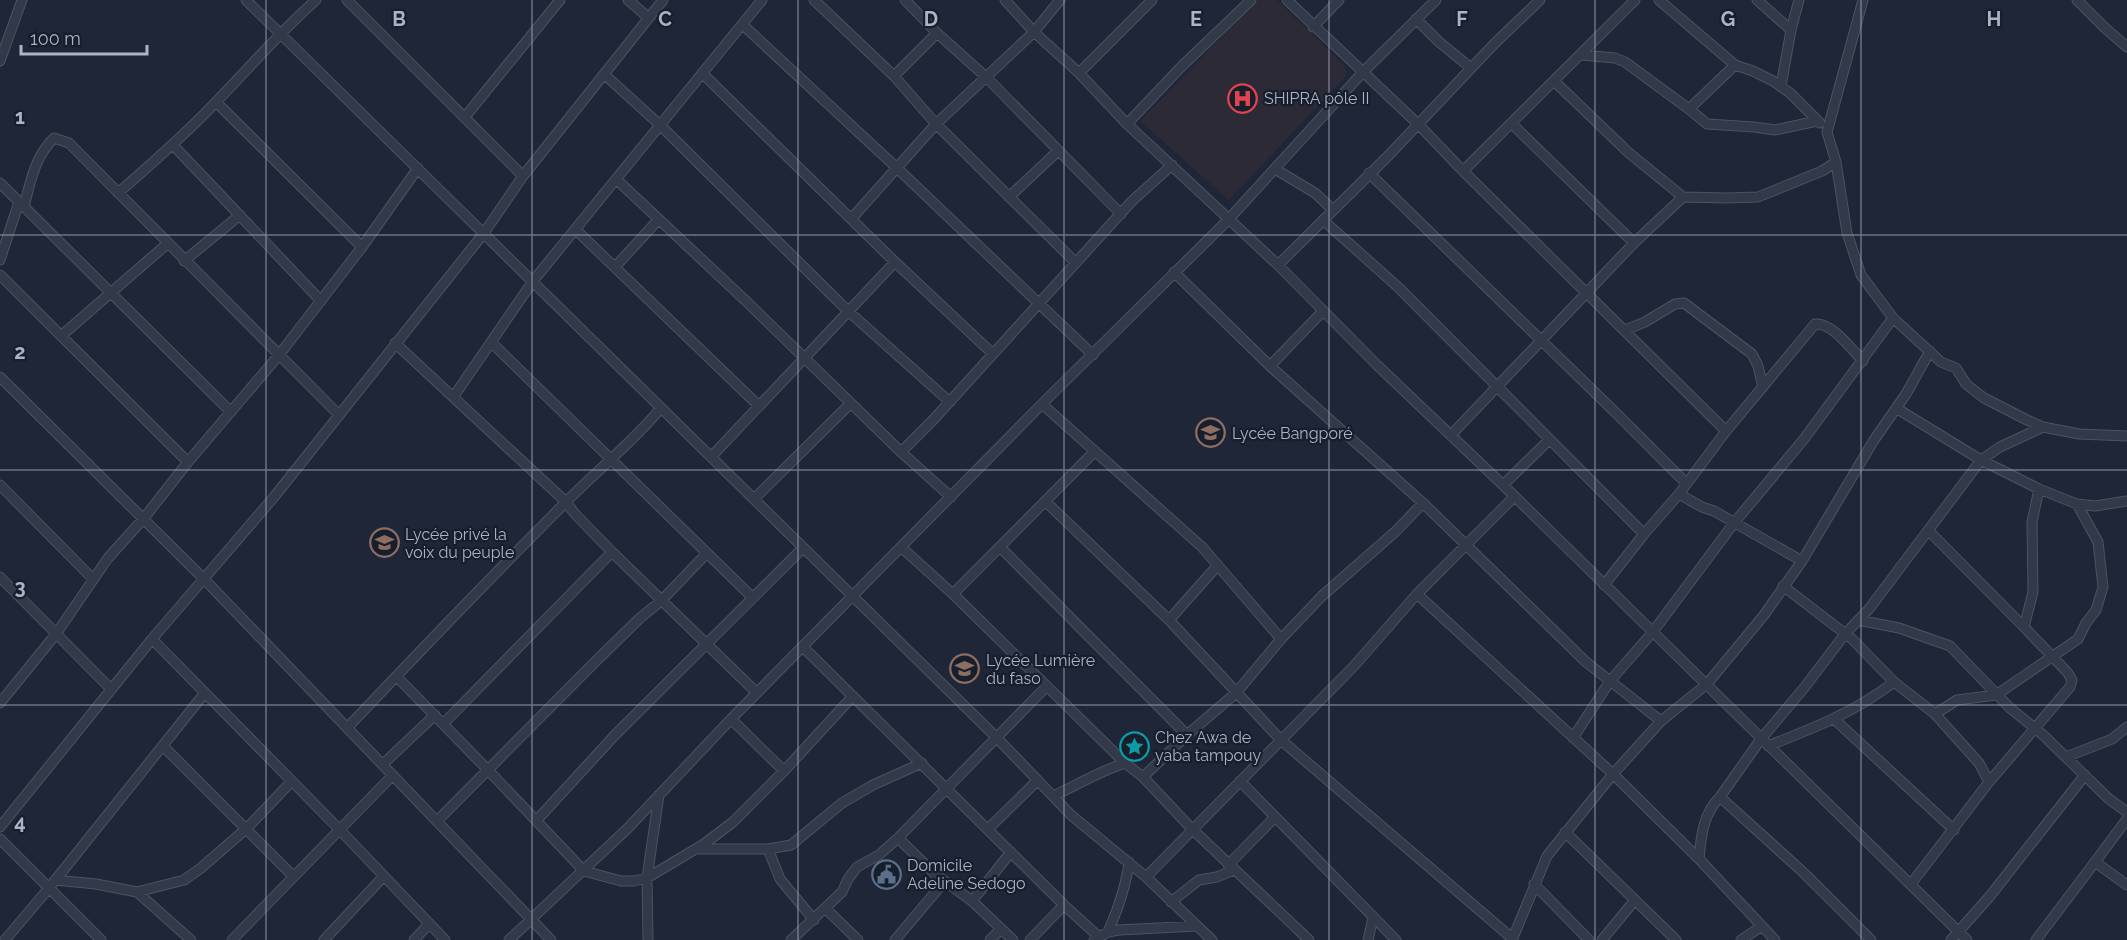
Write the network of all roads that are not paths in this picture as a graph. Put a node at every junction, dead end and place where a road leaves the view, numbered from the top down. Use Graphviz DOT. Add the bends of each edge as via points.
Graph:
graph roads {
  1 [pos="22,0"];
  2 [pos="246,0"];
  3 [pos="316,0"];
  4 [pos="347,0"];
  5 [pos="560,0"];
  6 [pos="628,0"];
  7 [pos="663,0"];
  8 [pos="762,0"];
  9 [pos="814,0"];
  10 [pos="905,0"];
  11 [pos="1005,0"];
  12 [pos="1060,0"];
  13 [pos="1152,0"];
  14 [pos="1251,0"];
  15 [pos="1287,0"];
  16 [pos="1339,0"];
  17 [pos="1436,0"];
  18 [pos="1540,0"];
  19 [pos="1635,0"];
  20 [pos="1659,0"];
  21 [pos="1757,0"];
  22 [pos="1799,0"];
  23 [pos="1863,0"];
  24 [pos="2077,0"];
  25 [pos="649,18"];
  26 [pos="1416,19"];
  27 [pos="743,25"];
  28 [pos="1313,27"];
  29 [pos="1791,30"];
  30 [pos="280,32"];
  31 [pos="1034,32"];
  32 [pos="937,33"];
  33 [pos="2127,47"];
  34 [pos="1581,55"];
  35 [pos="0,62"];
  36 [pos="1735,65"];
  37 [pos="1471,68"];
  38 [pos="1363,72"];
  39 [pos="702,73"];
  40 [pos="604,74"];
  41 [pos="1079,74"];
  42 [pos="894,76"];
  43 [pos="986,77"];
  44 [pos="1554,81"];
  45 [pos="1781,86"];
  46 [pos="216,102"];
  47 [pos="1689,109"];
  48 [pos="465,117"];
  49 [pos="1816,122"];
  50 [pos="1511,123"];
  51 [pos="936,124"];
  52 [pos="1127,124"];
  53 [pos="1418,124"];
  54 [pos="660,125"];
  55 [pos="1827,126"];
  56 [pos="173,145"];
  57 [pos="1058,151"];
  58 [pos="1836,162"];
  59 [pos="1172,165"];
  60 [pos="418,168"];
  61 [pos="897,168"];
  62 [pos="1275,169"];
  63 [pos="1462,171"];
  64 [pos="1369,173"];
  65 [pos="523,176"];
  66 [pos="616,179"];
  67 [pos="0,183"];
  68 [pos="118,193"];
  69 [pos="1009,197"];
  70 [pos="1683,197"];
  71 [pos="22,205"];
  72 [pos="1333,210"];
  73 [pos="1120,214"];
  74 [pos="240,215"];
  75 [pos="852,218"];
  76 [pos="659,219"];
  77 [pos="1228,220"];
  78 [pos="1323,220"];
  79 [pos="575,229"];
  80 [pos="484,233"];
  81 [pos="1634,243"];
  82 [pos="167,244"];
  83 [pos="362,247"];
  84 [pos="0,260"];
  85 [pos="184,261"];
  86 [pos="895,262"];
  87 [pos="1076,263"];
  88 [pos="1278,265"];
  89 [pos="615,267"];
  90 [pos="1174,273"];
  91 [pos="0,275"];
  92 [pos="533,281"];
  93 [pos="111,293"];
  94 [pos="1587,294"];
  95 [pos="321,301"];
  96 [pos="1039,304"];
  97 [pos="848,311"];
  98 [pos="1323,311"];
  99 [pos="1893,318"];
  100 [pos="1625,330"];
  101 [pos="61,336"];
  102 [pos="1541,341"];
  103 [pos="491,342"];
  104 [pos="395,343"];
  105 [pos="1930,351"];
  106 [pos="993,354"];
  107 [pos="279,355"];
  108 [pos="1093,355"];
  109 [pos="804,358"];
  110 [pos="1863,361"];
  111 [pos="1270,366"];
  112 [pos="0,377"];
  113 [pos="1496,386"];
  114 [pos="1763,387"];
  115 [pos="454,396"];
  116 [pos="950,402"];
  117 [pos="851,403"];
  118 [pos="1042,404"];
  119 [pos="759,406"];
  120 [pos="661,408"];
  121 [pos="1896,408"];
  122 [pos="231,412"];
  123 [pos="338,414"];
  124 [pos="2043,427"];
  125 [pos="1726,430"];
  126 [pos="1451,435"];
  127 [pos="2127,436"];
  128 [pos="1549,440"];
  129 [pos="1095,451"];
  130 [pos="901,452"];
  131 [pos="711,457"];
  132 [pos="612,460"];
  133 [pos="1981,460"];
  134 [pos="188,462"];
  135 [pos="1686,483"];
  136 [pos="0,485"];
  137 [pos="1503,485"];
  138 [pos="2039,489"];
  139 [pos="1679,494"];
  140 [pos="951,497"];
  141 [pos="1514,497"];
  142 [pos="754,499"];
  143 [pos="1045,501"];
  144 [pos="2127,501"];
  145 [pos="566,502"];
  146 [pos="1423,502"];
  147 [pos="2077,504"];
  148 [pos="144,518"];
  149 [pos="1734,523"];
  150 [pos="1929,531"];
  151 [pos="1644,534"];
  152 [pos="901,547"];
  153 [pos="1000,547"];
  154 [pos="1466,547"];
  155 [pos="803,548"];
  156 [pos="612,552"];
  157 [pos="706,553"];
  158 [pos="1802,561"];
  159 [pos="1218,565"];
  160 [pos="0,577"];
  161 [pos="92,578"];
  162 [pos="204,579"];
  163 [pos="1604,585"];
  164 [pos="1783,586"];
  165 [pos="953,594"];
  166 [pos="1417,594"];
  167 [pos="853,597"];
  168 [pos="753,598"];
  169 [pos="661,601"];
  170 [pos="1169,620"];
  171 [pos="1858,620"];
  172 [pos="2024,627"];
  173 [pos="1652,633"];
  174 [pos="57,634"];
  175 [pos="1845,634"];
  176 [pos="152,639"];
  177 [pos="1281,639"];
  178 [pos="708,643"];
  179 [pos="804,648"];
  180 [pos="2051,657"];
  181 [pos="396,677"];
  182 [pos="1610,681"];
  183 [pos="1894,682"];
  184 [pos="1707,684"];
  185 [pos="1047,686"];
  186 [pos="111,689"];
  187 [pos="204,693"];
  188 [pos="757,693"];
  189 [pos="1236,693"];
  190 [pos="1996,695"];
  191 [pos="853,696"];
  192 [pos="0,703"];
  193 [pos="1935,714"];
  194 [pos="435,715"];
  195 [pos="731,719"];
  196 [pos="1834,719"];
  197 [pos="1661,721"];
  198 [pos="443,724"];
  199 [pos="348,727"];
  200 [pos="2127,728"];
  201 [pos="2036,729"];
  202 [pos="1187,735"];
  203 [pos="996,737"];
  204 [pos="1574,738"];
  205 [pos="1281,740"];
  206 [pos="1765,742"];
  207 [pos="163,746"];
  208 [pos="2066,757"];
  209 [pos="1125,763"];
  210 [pos="383,764"];
  211 [pos="922,764"];
  212 [pos="488,770"];
  213 [pos="784,771"];
  214 [pos="1613,774"];
  215 [pos="393,775"];
  216 [pos="2085,775"];
  217 [pos="1143,777"];
  218 [pos="1038,780"];
  219 [pos="1240,781"];
  220 [pos="291,782"];
  221 [pos="1989,782"];
  222 [pos="947,788"];
  223 [pos="659,795"];
  224 [pos="1053,796"];
  225 [pos="1720,797"];
  226 [pos="2127,812"];
  227 [pos="1275,817"];
  228 [pos="2127,819"];
  229 [pos="437,821"];
  230 [pos="536,821"];
  231 [pos="0,827"];
  232 [pos="247,828"];
  233 [pos="339,829"];
  234 [pos="988,829"];
  235 [pos="1192,829"];
  236 [pos="1954,830"];
  237 [pos="1565,832"];
  238 [pos="897,838"];
  239 [pos="0,839"];
  240 [pos="697,849"];
  241 [pos="768,849"];
  242 [pos="1011,852"];
  243 [pos="1699,859"];
  244 [pos="1129,862"];
  245 [pos="2095,862"];
  246 [pos="1231,868"];
  247 [pos="584,871"];
  248 [pos="293,876"];
  249 [pos="384,876"];
  250 [pos="1146,877"];
  251 [pos="647,878"];
  252 [pos="944,882"];
  253 [pos="52,884"];
  254 [pos="1534,884"];
  255 [pos="1911,884"];
  256 [pos="2127,885"];
  257 [pos="137,892"];
  258 [pos="1635,900"];
  259 [pos="972,901"];
  260 [pos="1172,902"];
  261 [pos="1064,905"];
  262 [pos="826,909"];
  263 [pos="1373,918"];
  264 [pos="532,920"];
  265 [pos="814,920"];
  266 [pos="429,924"];
  267 [pos="1197,926"];
  268 [pos="1762,926"];
  269 [pos="1002,929"];
  270 [pos="1108,932"];
  271 [pos="1958,932"];
  272 [pos="1096,938"];
  273 [pos="5,940"];
  274 [pos="101,940"];
  275 [pos="191,940"];
  276 [pos="232,940"];
  277 [pos="324,940"];
  278 [pos="414,940"];
  279 [pos="445,940"];
  280 [pos="509,940"];
  281 [pos="551,940"];
  282 [pos="648,940"];
  283 [pos="791,940"];
  284 [pos="858,940"];
  285 [pos="895,940"];
  286 [pos="990,940"];
  287 [pos="1013,940"];
  288 [pos="1030,940"];
  289 [pos="1212,940"];
  290 [pos="1309,940"];
  291 [pos="1368,940"];
  292 [pos="1396,940"];
  293 [pos="1512,940"];
  294 [pos="1589,940"];
  295 [pos="1602,940"];
  296 [pos="1676,940"];
  297 [pos="1741,940"];
  298 [pos="1776,940"];
  299 [pos="1870,940"];
  300 [pos="1951,940"];
  301 [pos="1967,940"];
  302 [pos="2036,940"];
  1 -- 35 [label="street"];
  2 -- 30 [label="street"];
  3 -- 30 [label="street"];
  4 -- 48 [label="street"];
  5 -- 48 [label="street"];
  6 -- 25 [label="street"];
  7 -- 25 [label="street"];
  8 -- 27 [label="street"];
  9 -- 42 [label="street"];
  10 -- 32 [label="street"];
  11 -- 31 [label="street"];
  12 -- 31 [label="street"];
  13 -- 41 [label="street"];
  14 -- 52 [label="street"];
  15 -- 28 [label="street"];
  16 -- 28 [label="street"];
  17 -- 26 [label="street"];
  18 -- 37 [label="street"];
  19 -- 34 [label="street"];
  20 -- 36 [label="street"];
  21 -- 29 [label="street"];
  22 -- 29 [label="street"];
  23 -- 55 [label="street"];
  24 -- 33 [label="street"];
  25 -- 40 [label="street"];
  26 -- 37 [label="street"];
  26 -- 38 [label="street"];
  27 -- 39 [label="street"];
  27 -- 61 [label="street"];
  28 -- 38 [label="street"];
  29 -- 45 [label="street"];
  30 -- 46 [label="street"];
  30 -- 60 [label="street"];
  31 -- 41 [label="street"];
  31 -- 43 [label="street"];
  32 -- 42 [label="street"];
  32 -- 43 [label="street"];
  34 -- 44 [label="street"];
  34 -- 47 [label="street" via="1625,62"];
  36 -- 45 [label="street"];
  36 -- 47 [label="street"];
  37 -- 53 [label="street"];
  38 -- 53 [label="street"];
  38 -- 62 [label="street"];
  39 -- 54 [label="street"];
  39 -- 75 [label="street"];
  40 -- 54 [label="street"];
  40 -- 65 [label="street"];
  41 -- 52 [label="street"];
  42 -- 51 [label="street"];
  43 -- 51 [label="street"];
  43 -- 57 [label="street"];
  44 -- 50 [label="street"];
  44 -- 70 [label="street" via="1629,153"];
  45 -- 49 [label="street"];
  46 -- 56 [label="street"];
  46 -- 83 [label="street"];
  47 -- 49 [label="street" via="1712,125 1775,130"];
  48 -- 65 [label="street"];
  49 -- 55 [label="street"];
  50 -- 63 [label="street"];
  50 -- 81 [label="street"];
  51 -- 61 [label="street"];
  51 -- 69 [label="street"];
  52 -- 59 [label="street"];
  53 -- 63 [label="street"];
  53 -- 64 [label="street"];
  54 -- 66 [label="street"];
  54 -- 97 [label="street"];
  55 -- 58 [label="street"];
  56 -- 68 [label="street"];
  56 -- 74 [label="street"];
  57 -- 69 [label="street"];
  57 -- 73 [label="street"];
  58 -- 70 [label="street" via="1758,197"];
  58 -- 99 [label="street" via="1847,233 1861,275"];
  59 -- 73 [label="street"];
  59 -- 77 [label="street"];
  60 -- 80 [label="street"];
  60 -- 83 [label="street"];
  61 -- 75 [label="street"];
  61 -- 96 [label="street"];
  62 -- 72 [label="street" via="1315,193"];
  62 -- 77 [label="street"];
  63 -- 94 [label="street"];
  64 -- 72 [label="street"];
  64 -- 102 [label="street"];
  65 -- 80 [label="street"];
  66 -- 76 [label="street"];
  66 -- 79 [label="street"];
  67 -- 71 [label="street"];
  68 -- 71 [label="street" via="69,143 54,138 33,171"];
  68 -- 82 [label="street"];
  69 -- 87 [label="street"];
  70 -- 81 [label="street"];
  71 -- 84 [label="street"];
  71 -- 93 [label="street"];
  72 -- 78 [label="street"];
  73 -- 87 [label="street"];
  74 -- 85 [label="street"];
  74 -- 95 [label="street"];
  75 -- 86 [label="street"];
  76 -- 89 [label="street"];
  76 -- 109 [label="street"];
  77 -- 88 [label="street"];
  77 -- 90 [label="street"];
  78 -- 88 [label="street"];
  78 -- 113 [label="street" via="1399,288"];
  79 -- 89 [label="street"];
  79 -- 92 [label="street"];
  80 -- 92 [label="street"];
  80 -- 104 [label="street"];
  81 -- 94 [label="street"];
  82 -- 85 [label="street"];
  82 -- 93 [label="street"];
  83 -- 95 [label="street"];
  85 -- 107 [label="street"];
  86 -- 97 [label="street"];
  86 -- 106 [label="street"];
  87 -- 96 [label="street"];
  88 -- 98 [label="street"];
  89 -- 119 [label="street"];
  90 -- 108 [label="street"];
  90 -- 111 [label="street"];
  91 -- 101 [label="street"];
  92 -- 103 [label="street"];
  92 -- 120 [label="street"];
  93 -- 101 [label="street"];
  93 -- 122 [label="street"];
  94 -- 100 [label="street"];
  94 -- 102 [label="street"];
  95 -- 107 [label="street"];
  96 -- 106 [label="street"];
  96 -- 108 [label="street"];
  97 -- 109 [label="street"];
  97 -- 116 [label="street"];
  98 -- 111 [label="street"];
  98 -- 126 [label="street"];
  99 -- 105 [label="street"];
  99 -- 110 [label="street"];
  100 -- 114 [label="street" via="1684,303 1752,354"];
  100 -- 125 [label="street"];
  101 -- 134 [label="street"];
  102 -- 113 [label="street"];
  102 -- 135 [label="street"];
  103 -- 115 [label="street"];
  103 -- 132 [label="street"];
  104 -- 115 [label="street"];
  104 -- 123 [label="street"];
  105 -- 121 [label="street"];
  105 -- 124 [label="street" via="1941,362 1956,368 1966,384 1984,398"];
  106 -- 116 [label="street"];
  107 -- 122 [label="street"];
  107 -- 123 [label="street"];
  108 -- 118 [label="street"];
  109 -- 117 [label="street"];
  109 -- 119 [label="street"];
  110 -- 114 [label="street" via="1829,326 1815,324"];
  110 -- 149 [label="street"];
  111 -- 146 [label="street"];
  112 -- 148 [label="street"];
  113 -- 126 [label="street"];
  113 -- 128 [label="street"];
  114 -- 125 [label="street"];
  115 -- 145 [label="street"];
  116 -- 130 [label="street"];
  117 -- 130 [label="street"];
  117 -- 142 [label="street"];
  118 -- 129 [label="street"];
  118 -- 140 [label="street"];
  119 -- 131 [label="street"];
  120 -- 131 [label="street"];
  120 -- 132 [label="street"];
  121 -- 133 [label="street"];
  121 -- 158 [label="street"];
  122 -- 134 [label="street"];
  123 -- 162 [label="street"];
  124 -- 127 [label="street" via="2079,434"];
  124 -- 133 [label="street"];
  125 -- 135 [label="street"];
  126 -- 137 [label="street"];
  128 -- 137 [label="street"];
  128 -- 151 [label="street"];
  129 -- 143 [label="street"];
  129 -- 159 [label="street"];
  130 -- 140 [label="street"];
  131 -- 142 [label="street"];
  132 -- 145 [label="street"];
  132 -- 157 [label="street"];
  133 -- 138 [label="street"];
  133 -- 150 [label="street"];
  134 -- 148 [label="street"];
  135 -- 139 [label="street"];
  136 -- 161 [label="street"];
  137 -- 141 [label="street"];
  138 -- 147 [label="street"];
  138 -- 172 [label="street" via="2032,522 2033,592"];
  139 -- 149 [label="street"];
  139 -- 151 [label="street"];
  140 -- 152 [label="street"];
  141 -- 154 [label="street"];
  141 -- 163 [label="street"];
  142 -- 155 [label="street"];
  143 -- 153 [label="street"];
  143 -- 170 [label="street"];
  144 -- 147 [label="street" via="2095,506"];
  145 -- 156 [label="street"];
  145 -- 181 [label="street"];
  146 -- 154 [label="street"];
  146 -- 177 [label="street"];
  147 -- 180 [label="street" via="2098,542 2103,587 2096,610 2078,639"];
  148 -- 161 [label="street"];
  148 -- 162 [label="street"];
  149 -- 158 [label="street"];
  149 -- 173 [label="street"];
  150 -- 171 [label="street"];
  150 -- 172 [label="street"];
  151 -- 163 [label="street"];
  152 -- 165 [label="street"];
  152 -- 167 [label="street"];
  153 -- 165 [label="street"];
  153 -- 202 [label="street"];
  154 -- 166 [label="street"];
  154 -- 182 [label="street"];
  155 -- 167 [label="street"];
  155 -- 168 [label="street"];
  156 -- 169 [label="street"];
  156 -- 198 [label="street"];
  157 -- 168 [label="street"];
  157 -- 169 [label="street"];
  158 -- 164 [label="street"];
  159 -- 170 [label="street"];
  159 -- 177 [label="street"];
  160 -- 174 [label="street"];
  161 -- 174 [label="street"];
  162 -- 176 [label="street"];
  162 -- 199 [label="street"];
  163 -- 173 [label="street"];
  164 -- 175 [label="street"];
  164 -- 184 [label="street"];
  165 -- 185 [label="street"];
  166 -- 204 [label="street"];
  166 -- 205 [label="street"];
  167 -- 179 [label="street"];
  167 -- 203 [label="street"];
  168 -- 178 [label="street"];
  169 -- 178 [label="street"];
  169 -- 212 [label="street"];
  170 -- 189 [label="street"];
  171 -- 175 [label="street"];
  171 -- 190 [label="street" via="1899,628 1950,646"];
  172 -- 180 [label="street"];
  173 -- 182 [label="street"];
  173 -- 184 [label="street"];
  174 -- 186 [label="street"];
  174 -- 192 [label="street"];
  175 -- 183 [label="street"];
  175 -- 206 [label="street"];
  176 -- 186 [label="street"];
  176 -- 187 [label="street"];
  177 -- 189 [label="street"];
  178 -- 188 [label="street"];
  178 -- 230 [label="street"];
  179 -- 188 [label="street"];
  179 -- 191 [label="street"];
  180 -- 190 [label="street"];
  180 -- 201 [label="street" via="2072,680"];
  181 -- 194 [label="street"];
  181 -- 199 [label="street"];
  182 -- 197 [label="street"];
  182 -- 204 [label="street"];
  183 -- 193 [label="street"];
  183 -- 196 [label="street"];
  184 -- 197 [label="street"];
  184 -- 206 [label="street"];
  185 -- 203 [label="street"];
  185 -- 209 [label="street"];
  186 -- 231 [label="street"];
  187 -- 207 [label="street"];
  187 -- 220 [label="street"];
  188 -- 195 [label="street"];
  189 -- 202 [label="street"];
  189 -- 205 [label="street"];
  190 -- 193 [label="street" via="1957,700"];
  190 -- 201 [label="street"];
  191 -- 211 [label="street"];
  191 -- 213 [label="street"];
  193 -- 221 [label="street" via="1979,763"];
  194 -- 198 [label="street"];
  194 -- 210 [label="street"];
  195 -- 213 [label="street"];
  195 -- 223 [label="street"];
  196 -- 206 [label="street"];
  196 -- 236 [label="street"];
  197 -- 214 [label="street"];
  198 -- 212 [label="street"];
  199 -- 210 [label="street"];
  200 -- 208 [label="street" via="2112,739"];
  201 -- 208 [label="street"];
  201 -- 221 [label="street"];
  202 -- 217 [label="street"];
  203 -- 218 [label="street"];
  203 -- 222 [label="street"];
  204 -- 214 [label="street"];
  205 -- 219 [label="street"];
  205 -- 293 [label="street"];
  206 -- 225 [label="street"];
  206 -- 255 [label="street"];
  207 -- 232 [label="street"];
  207 -- 253 [label="street"];
  208 -- 216 [label="street"];
  209 -- 217 [label="street"];
  209 -- 224 [label="street"];
  210 -- 215 [label="street"];
  211 -- 222 [label="street"];
  211 -- 241 [label="street" via="855,794 791,845"];
  212 -- 229 [label="street"];
  212 -- 230 [label="street"];
  213 -- 240 [label="street" via="733,822"];
  214 -- 237 [label="street"];
  214 -- 243 [label="street"];
  215 -- 229 [label="street"];
  215 -- 233 [label="street"];
  216 -- 226 [label="street"];
  216 -- 271 [label="street"];
  217 -- 235 [label="street"];
  218 -- 224 [label="street"];
  218 -- 234 [label="street"];
  219 -- 227 [label="street"];
  219 -- 235 [label="street"];
  220 -- 232 [label="street"];
  220 -- 233 [label="street"];
  221 -- 236 [label="street"];
  222 -- 234 [label="street"];
  222 -- 238 [label="street"];
  223 -- 247 [label="street"];
  223 -- 251 [label="street"];
  224 -- 244 [label="street"];
  225 -- 243 [label="street" via="1703,827"];
  225 -- 299 [label="street"];
  227 -- 246 [label="street"];
  227 -- 263 [label="street"];
  228 -- 245 [label="street"];
  229 -- 264 [label="street"];
  230 -- 247 [label="street"];
  232 -- 248 [label="street"];
  232 -- 257 [label="street" via="192,875"];
  233 -- 248 [label="street"];
  233 -- 249 [label="street"];
  234 -- 242 [label="street"];
  235 -- 246 [label="street"];
  235 -- 250 [label="street"];
  236 -- 255 [label="street"];
  237 -- 254 [label="street" via="1547,856"];
  237 -- 258 [label="street"];
  238 -- 252 [label="street"];
  238 -- 262 [label="street" via="879,855 857,867"];
  239 -- 253 [label="street"];
  240 -- 241 [label="street"];
  240 -- 251 [label="street"];
  241 -- 265 [label="street" via="780,879"];
  242 -- 259 [label="street"];
  242 -- 261 [label="street"];
  243 -- 268 [label="street"];
  244 -- 250 [label="street"];
  244 -- 270 [label="street" via="1118,910"];
  245 -- 256 [label="street"];
  245 -- 302 [label="street"];
  246 -- 260 [label="street" via="1217,877 1199,880"];
  246 -- 290 [label="street"];
  247 -- 251 [label="street" via="621,881"];
  247 -- 264 [label="street"];
  248 -- 276 [label="street"];
  249 -- 266 [label="street"];
  249 -- 277 [label="street"];
  250 -- 260 [label="street"];
  251 -- 282 [label="street"];
  252 -- 259 [label="street"];
  252 -- 285 [label="street"];
  253 -- 257 [label="street" via="96,884"];
  253 -- 273 [label="street"];
  253 -- 274 [label="street"];
  254 -- 293 [label="street"];
  254 -- 294 [label="street"];
  255 -- 271 [label="street"];
  257 -- 275 [label="street"];
  258 -- 295 [label="street"];
  258 -- 296 [label="street"];
  259 -- 269 [label="street"];
  260 -- 267 [label="street"];
  261 -- 272 [label="street"];
  261 -- 288 [label="street"];
  262 -- 265 [label="street"];
  262 -- 284 [label="street"];
  263 -- 291 [label="street"];
  263 -- 292 [label="street"];
  264 -- 280 [label="street"];
  264 -- 281 [label="street"];
  265 -- 283 [label="street"];
  266 -- 278 [label="street"];
  266 -- 279 [label="street"];
  267 -- 270 [label="street"];
  267 -- 289 [label="street"];
  268 -- 297 [label="street"];
  268 -- 298 [label="street"];
  269 -- 286 [label="street"];
  269 -- 287 [label="street"];
  270 -- 272 [label="street"];
  271 -- 300 [label="street"];
  271 -- 301 [label="street"];
}
